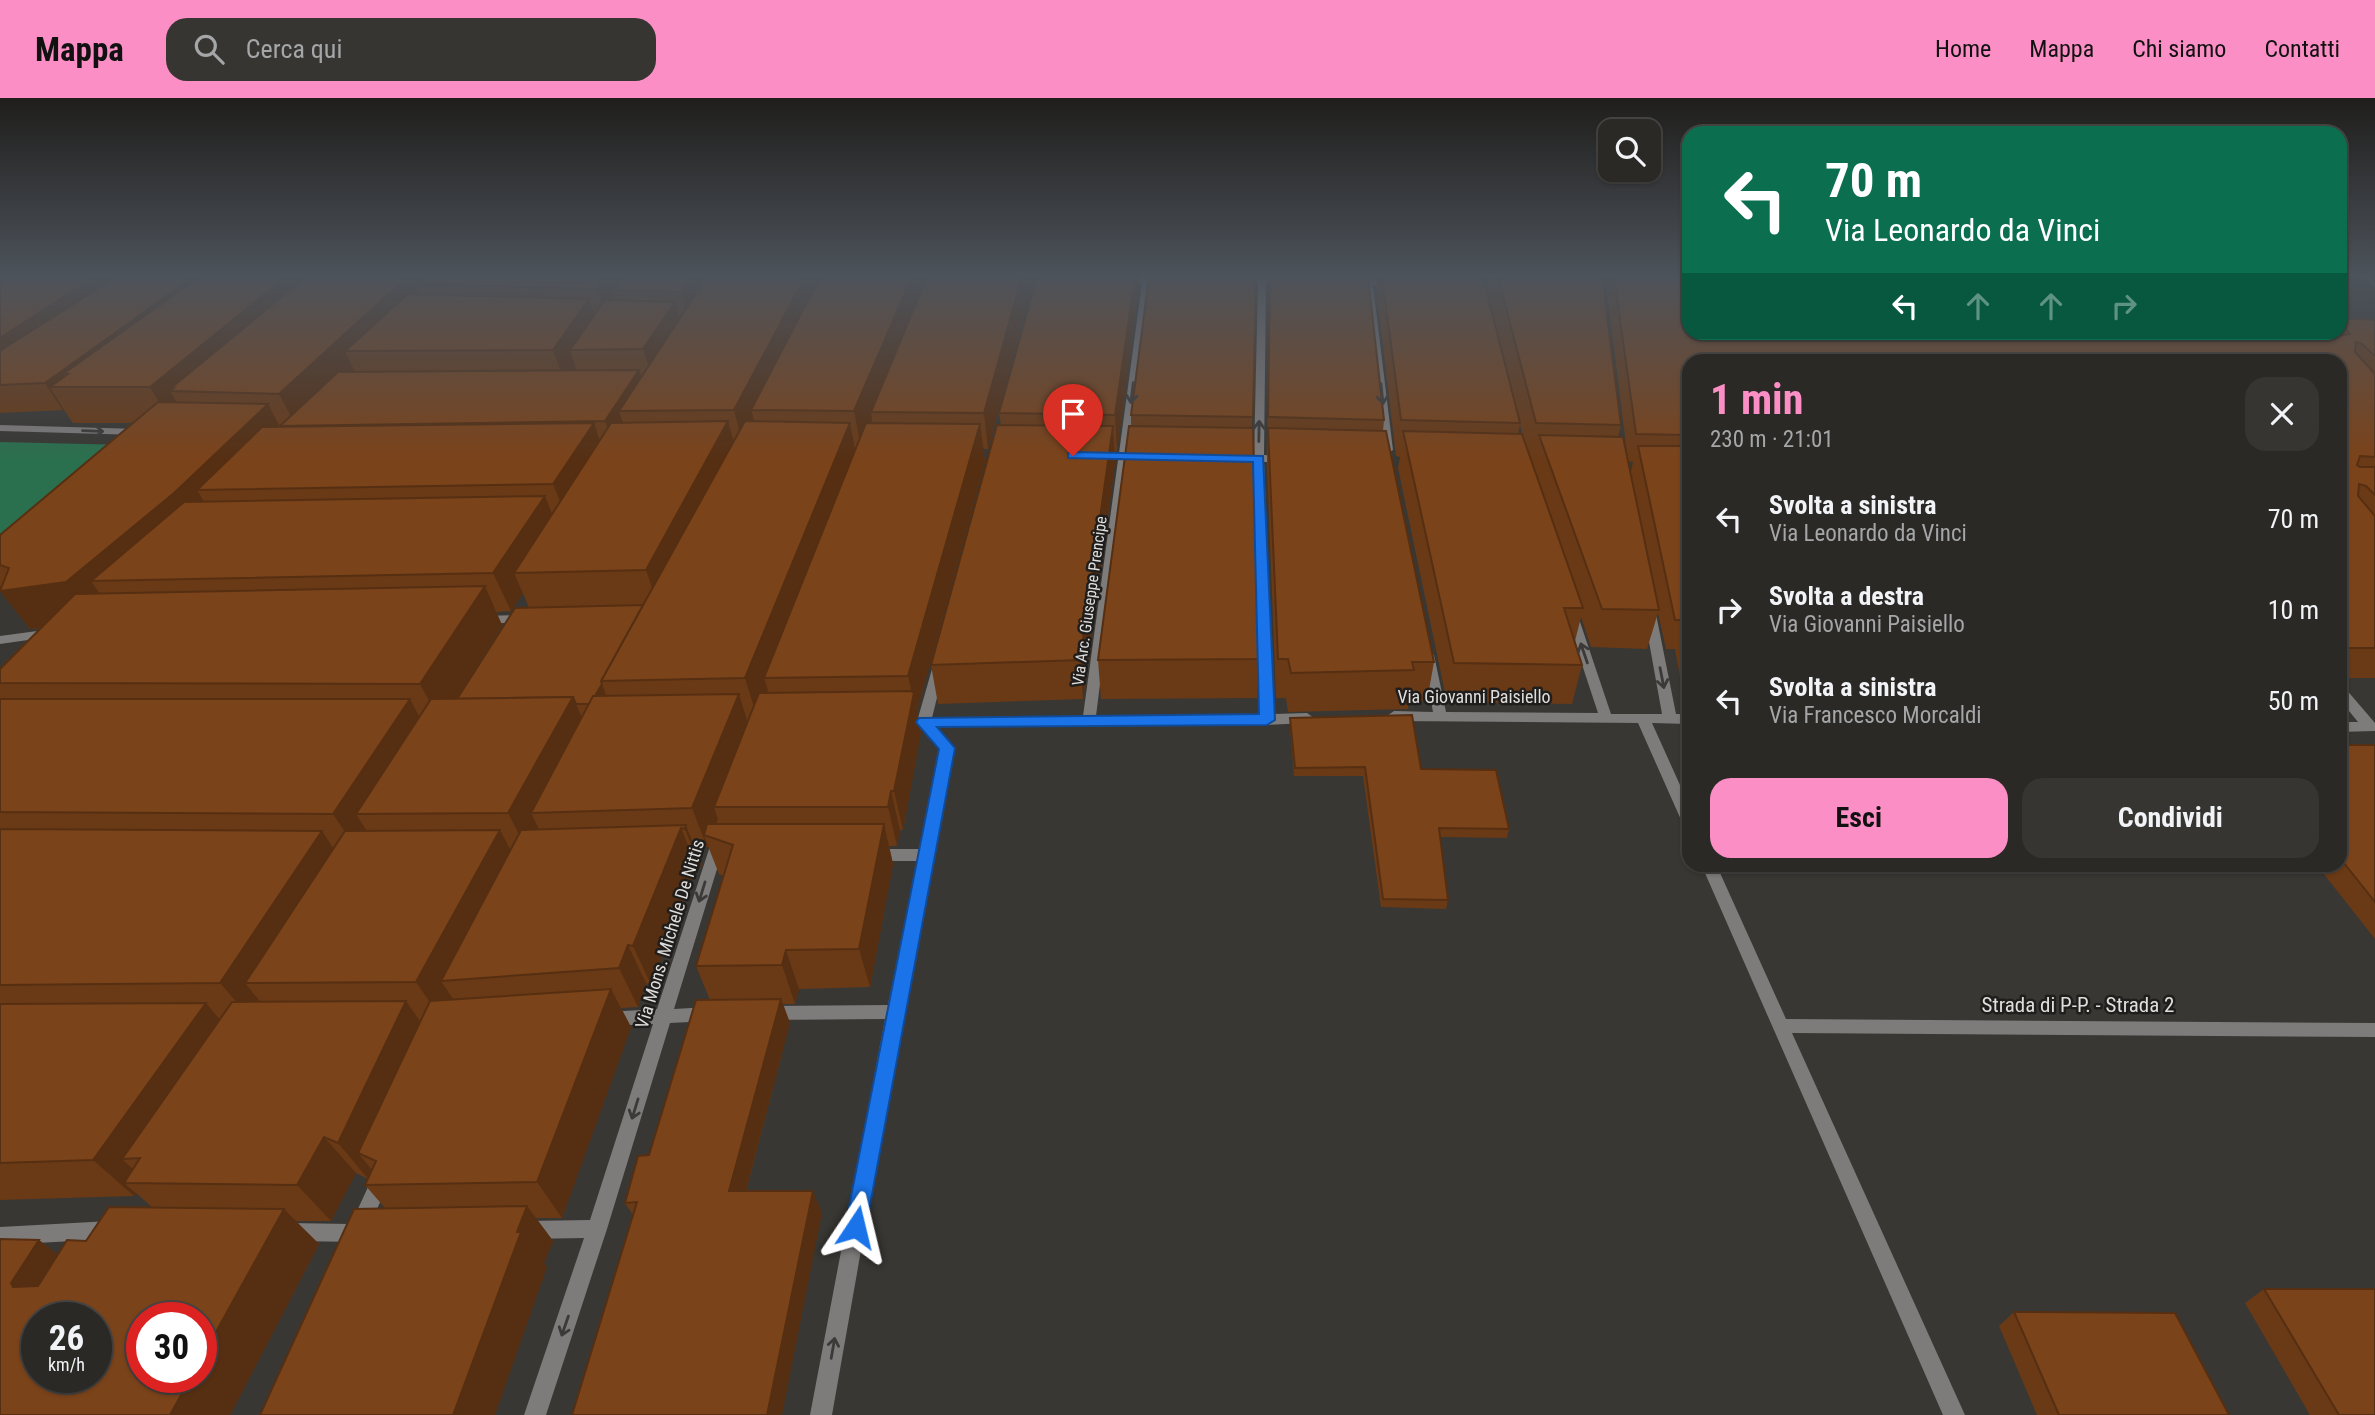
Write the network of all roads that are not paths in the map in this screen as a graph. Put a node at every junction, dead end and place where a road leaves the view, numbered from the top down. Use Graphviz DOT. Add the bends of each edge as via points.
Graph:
graph roads {
  1 [pos="1139,338"];
  2 [pos="1261,338"];
  3 [pos="1375,338"];
  4 [pos="61,421"];
  5 [pos="0,428"];
  6 [pos="50,429"];
  7 [pos="157,433"];
  8 [pos="1086,456"];
  9 [pos="1124,456"];
  10 [pos="1151,457"];
  11 [pos="1218,458"];
  12 [pos="1259,459"];
  13 [pos="1298,460"];
  14 [pos="1376,461"];
  15 [pos="1566,598"];
  16 [pos="1647,599"];
  17 [pos="543,619"];
  18 [pos="461,620"];
  19 [pos="62,631"];
  20 [pos="0,640"];
  21 [pos="1427,648"];
  22 [pos="942,655"];
  23 [pos="2347,699"];
  24 [pos="1440,715"];
  25 [pos="1373,717"];
  26 [pos="1642,717"];
  27 [pos="1320,718"];
  28 [pos="1606,718"];
  29 [pos="1670,719"];
  30 [pos="1682,719"];
  31 [pos="1089,720"];
  32 [pos="1267,720"];
  33 [pos="924,722"];
  34 [pos="884,723"];
  35 [pos="2347,727"];
  36 [pos="2372,727"];
  37 [pos="1682,806"];
  38 [pos="723,829"];
  39 [pos="860,855"];
  40 [pos="926,855"];
  41 [pos="1712,872"];
  42 [pos="895,1012"];
  43 [pos="664,1015"];
  44 [pos="584,1020"];
  45 [pos="1780,1026"];
  46 [pos="2375,1030"];
  47 [pos="385,1170"];
  48 [pos="597,1229"];
  49 [pos="503,1231"];
  50 [pos="275,1232"];
  51 [pos="383,1233"];
  52 [pos="121,1235"];
  53 [pos="0,1236"];
  54 [pos="354,1239"];
  55 [pos="535,1415"];
  56 [pos="821,1415"];
  57 [pos="1954,1415"];
  1 -- 9 [label="street, Via Arc. Giuseppe Prencipe, one-way"];
  12 -- 2 [label="street, one-way"];
  3 -- 14 [label="street, one-way" via="1389,461"];
  4 -- 6 [label="street"];
  5 -- 6 [label="street"];
  6 -- 7 [label="street, one-way"];
  8 -- 9 [label="street"];
  9 -- 10 [label="street"];
  9 -- 31 [label="street, Via Arc. Giuseppe Prencipe"];
  11 -- 12 [label="street"];
  12 -- 13 [label="street"];
  12 -- 32 [label="street"];
  28 -- 15 [label="street, one-way"];
  16 -- 29 [label="street, one-way"];
  17 -- 18 [label="street"];
  19 -- 20 [label="street"];
  21 -- 24 [label="street"];
  22 -- 33 [label="street"];
  23 -- 36 [label="street"];
  24 -- 25 [label="street, Via Giovanni Paisiello"];
  24 -- 28 [label="street, Via Giovanni Paisiello"];
  26 -- 28 [label="street, Via Giovanni Paisiello"];
  26 -- 29 [label="street, Via Giovanni Paisiello"];
  26 -- 37 [label="street"];
  27 -- 32 [label="street"];
  29 -- 30 [label="street, Via Giovanni Paisiello"];
  31 -- 32 [label="street"];
  31 -- 33 [label="street"];
  33 -- 34 [label="street"];
  33 -- 40 [label="street" via="947,748"];
  35 -- 36 [label="street"];
  38 -- 43 [label="street, Via Mons. Michele De Nittis, one-way"];
  39 -- 40 [label="street"];
  40 -- 42 [label="street"];
  41 -- 45 [label="street"];
  42 -- 43 [label="street"];
  56 -- 42 [label="street, one-way"];
  43 -- 44 [label="street"];
  43 -- 48 [label="street, Via Mons. Michele De Nittis, one-way"];
  45 -- 46 [label="street, Strada di P-P. - Strada 2"];
  45 -- 57 [label="street"];
  47 -- 54 [label="street"];
  48 -- 49 [label="street"];
  48 -- 55 [label="street, Via Mons. Michele De Nittis, one-way"];
  50 -- 54 [label="street"];
  51 -- 54 [label="street"];
  52 -- 53 [label="street"];
}
